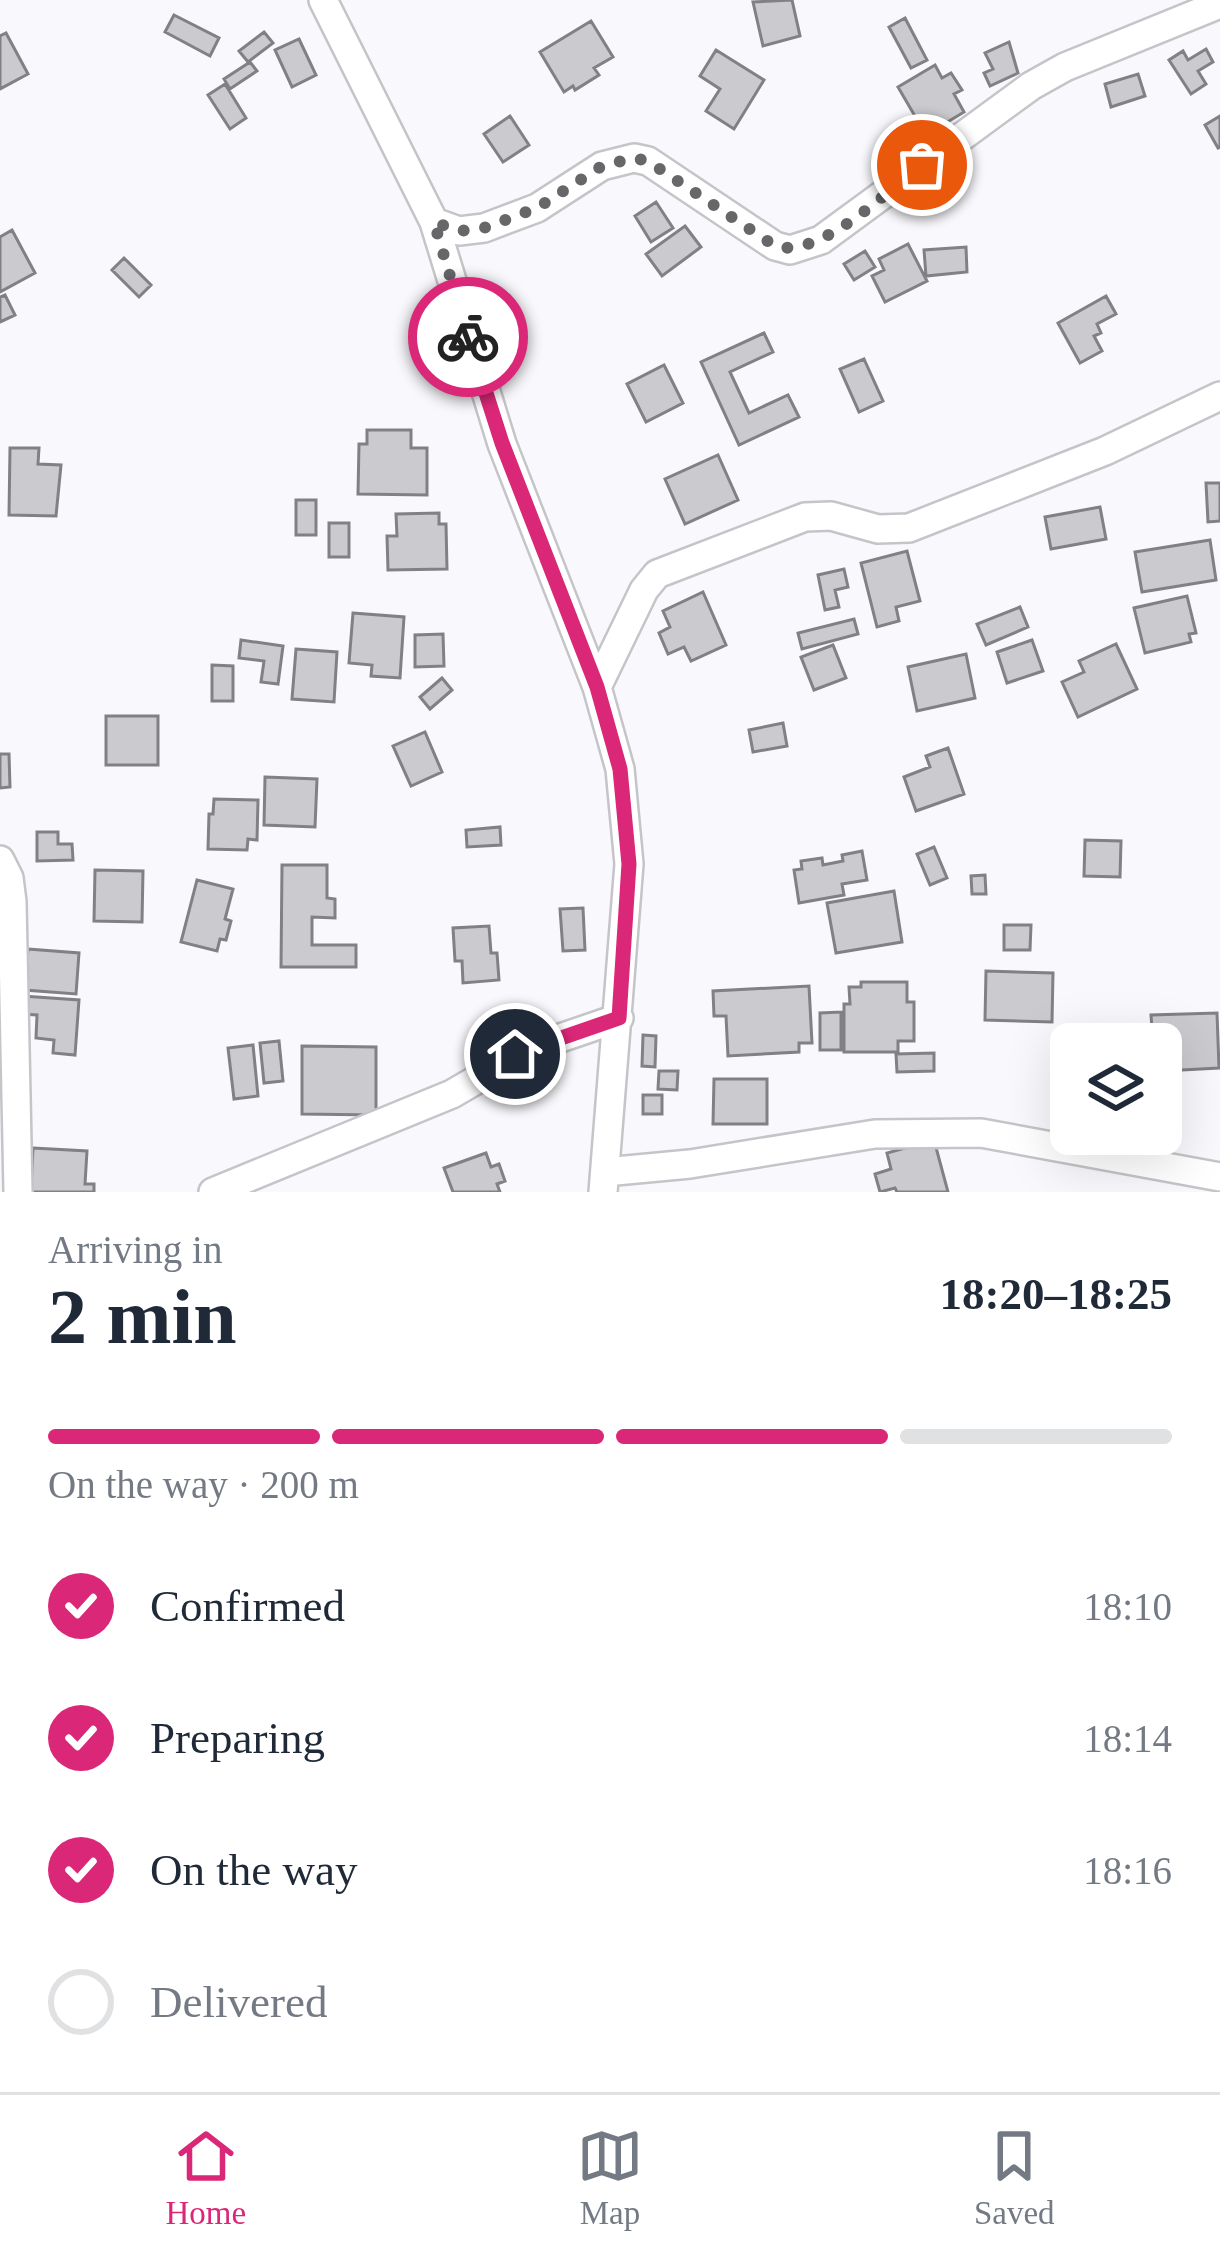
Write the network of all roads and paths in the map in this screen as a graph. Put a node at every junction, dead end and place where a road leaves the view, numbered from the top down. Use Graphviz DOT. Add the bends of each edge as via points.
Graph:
graph roads {
  1 [pos="323,0"];
  2 [pos="1220,4"];
  3 [pos="434,222"];
  4 [pos="1220,396"];
  5 [pos="597,687"];
  6 [pos="0,860"];
  7 [pos="619,1018"];
  8 [pos="1220,1177"];
  9 [pos="604,1182"];
  10 [pos="18,1192"];
  11 [pos="213,1192"];
  1 -- 3 [label="street"];
  2 -- 3 [label="street" via="1031,86 802,248 775,246 634,158 602,166 537,208 484,228"];
  3 -- 5 [label="street" via="502,443"];
  4 -- 5 [label="street" via="931,521 896,530 805,517 657,574"];
  5 -- 7 [label="street" via="620,769 629,864"];
  6 -- 10 [label="street" via="12,902"];
  7 -- 9 [label="street"];
  7 -- 11 [label="street" via="515,1054 452,1094"];
  8 -- 9 [label="street" via="981,1133 874,1134"];
}
